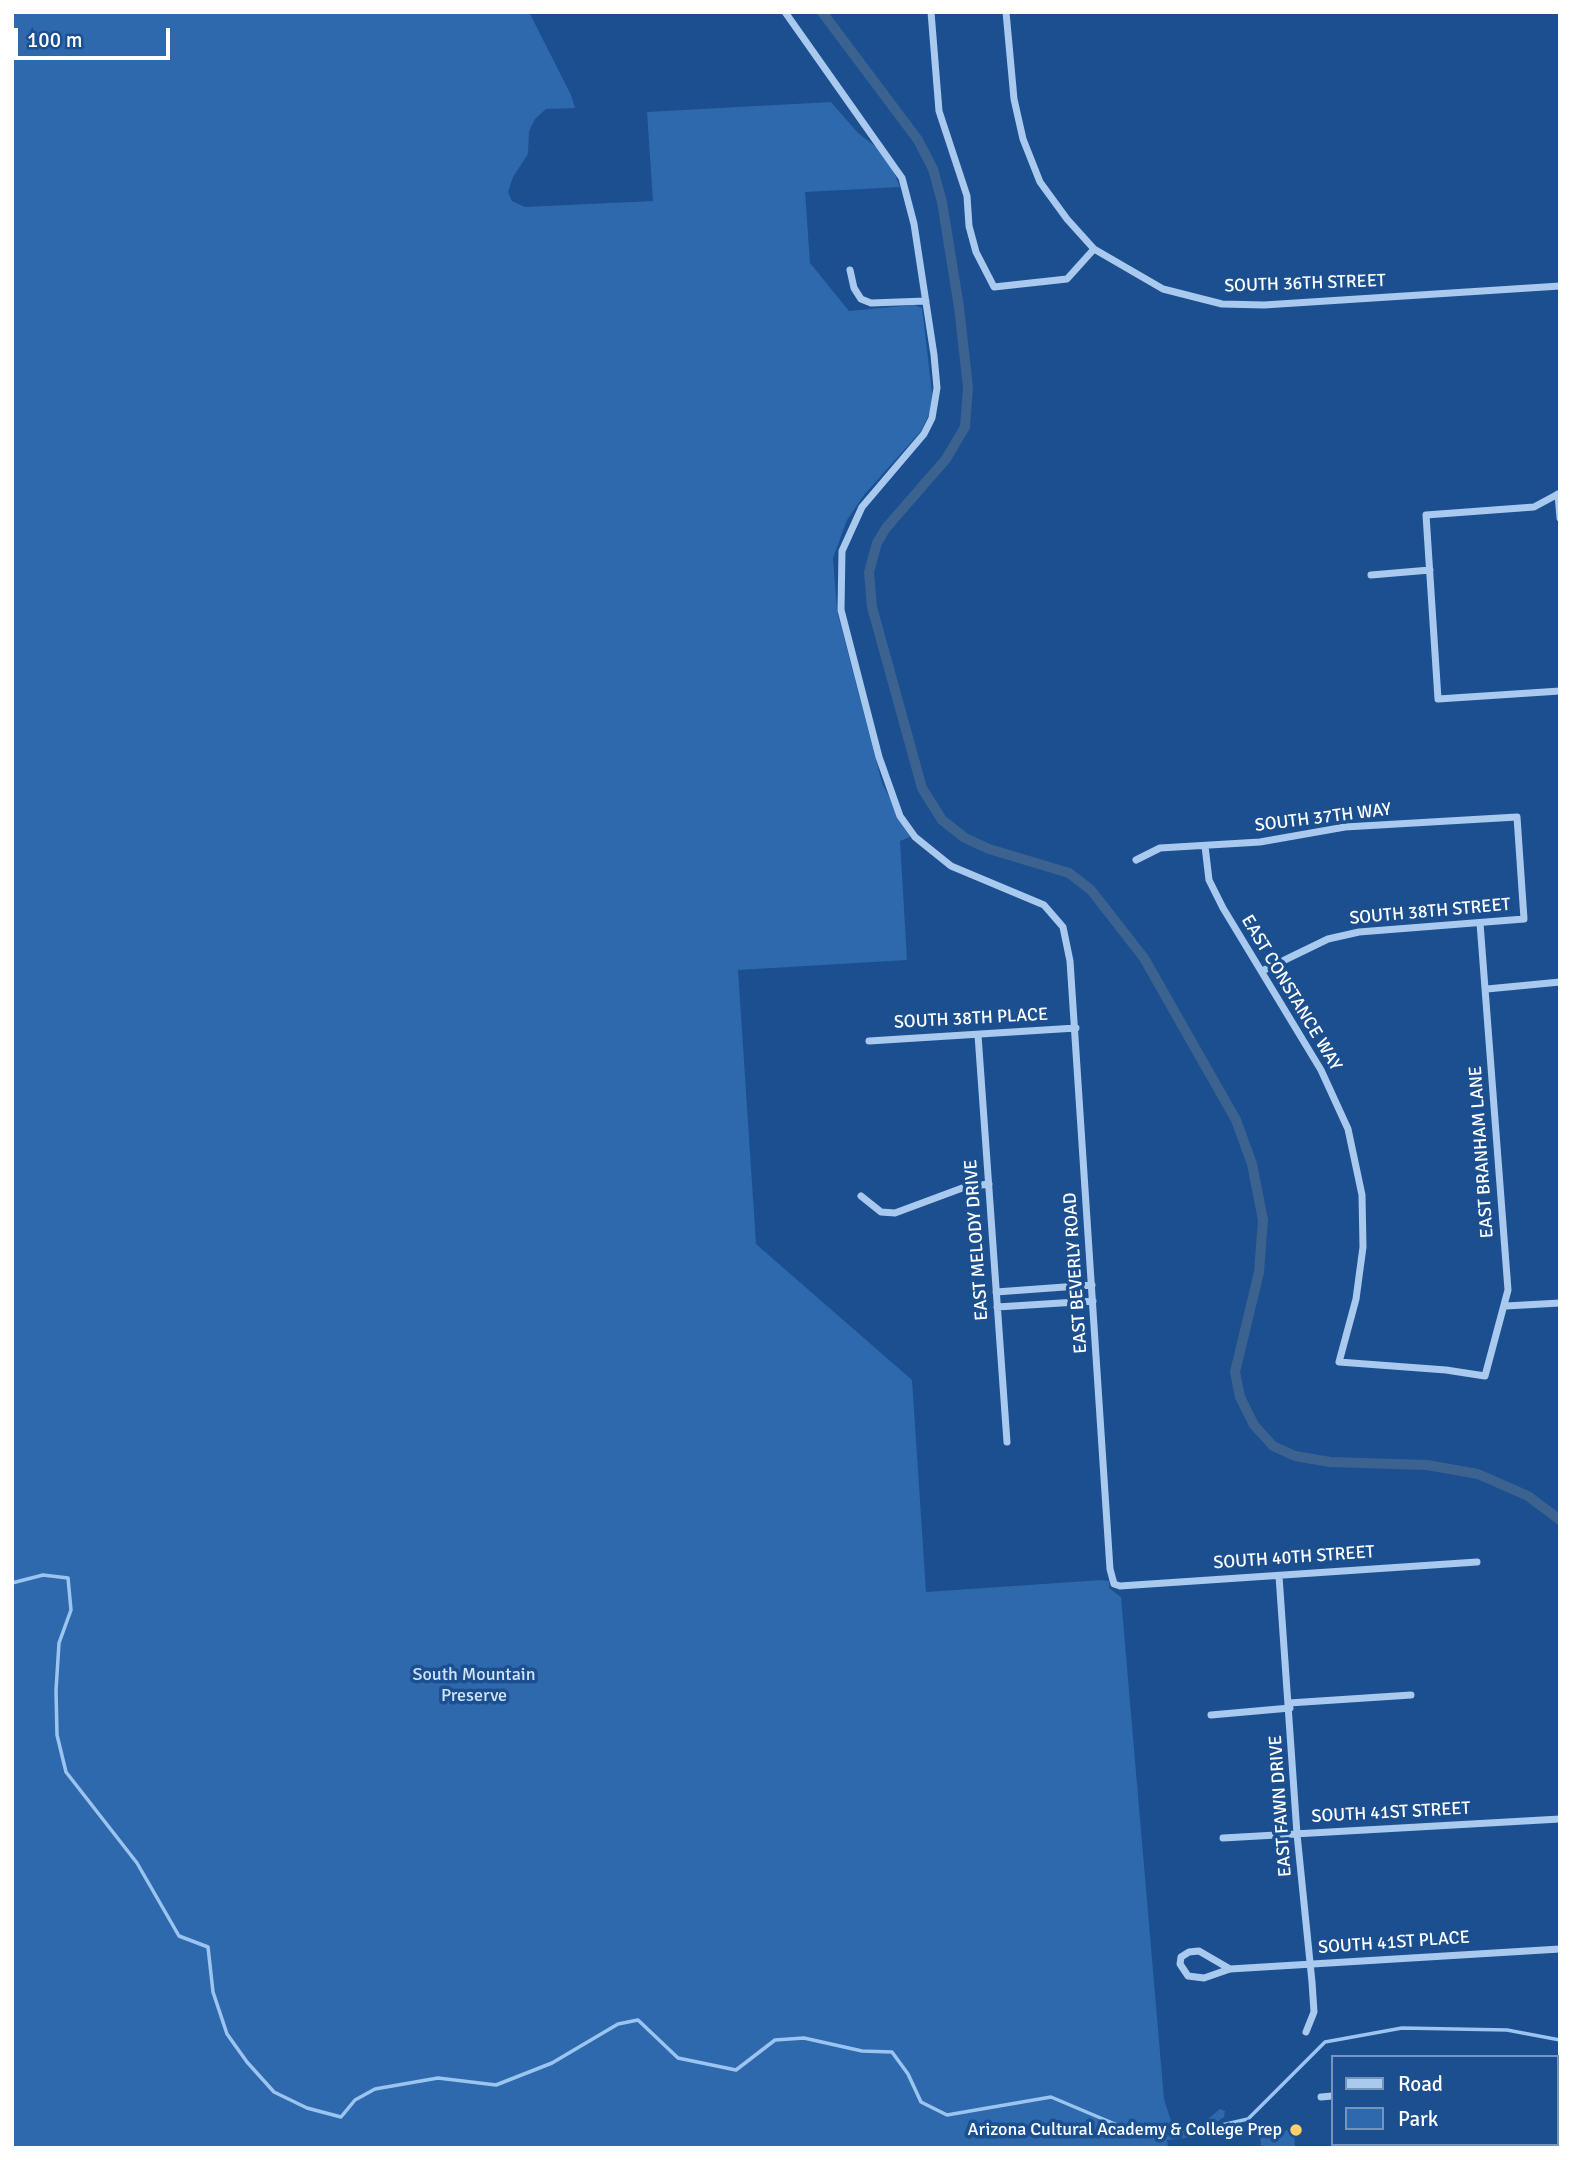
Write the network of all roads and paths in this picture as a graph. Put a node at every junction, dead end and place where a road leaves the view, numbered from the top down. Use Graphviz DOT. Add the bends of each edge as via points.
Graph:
graph roads {
  1 [pos="785,12"];
  2 [pos="931,12"];
  3 [pos="1006,12"];
  4 [pos="1094,249"];
  5 [pos="850,270"];
  6 [pos="1560,286"];
  7 [pos="926,301"];
  8 [pos="1559,493"];
  9 [pos="1560,518"];
  10 [pos="1430,570"];
  11 [pos="1371,575"];
  12 [pos="1560,691"];
  13 [pos="1205,846"];
  14 [pos="1136,860"];
  15 [pos="1524,919"];
  16 [pos="1480,923"];
  17 [pos="1262,971"];
  18 [pos="1560,982"];
  19 [pos="1487,989"];
  20 [pos="1076,1028"];
  21 [pos="978,1035"];
  22 [pos="869,1041"];
  23 [pos="989,1184"];
  24 [pos="862,1196"];
  25 [pos="1092,1285"];
  26 [pos="996,1292"];
  27 [pos="1093,1301"];
  28 [pos="1560,1303"];
  29 [pos="1506,1306"];
  30 [pos="997,1307"];
  31 [pos="1485,1376"];
  32 [pos="1007,1442"];
  33 [pos="1477,1562"];
  34 [pos="1279,1576"];
  35 [pos="1114,1584"];
  36 [pos="1411,1695"];
  37 [pos="1289,1705"];
  38 [pos="1211,1714"];
  39 [pos="1560,1819"];
  40 [pos="1297,1834"];
  41 [pos="1223,1838"];
  42 [pos="1560,1949"];
  43 [pos="1310,1964"];
  44 [pos="1230,1969"];
  45 [pos="1306,2032"];
  46 [pos="1330,2096"];
  47 [pos="1321,2097"];
  1 -- 7 [label="street, EAST BEVERLY ROAD" via="902,178"];
  2 -- 4 [label="street" via="939,111 967,196 976,252 994,287 1067,279"];
  3 -- 4 [label="street" via="1014,99 1023,139 1040,182"];
  4 -- 6 [label="street, SOUTH 36TH STREET" via="1163,289 1222,304"];
  5 -- 7 [label="street" via="861,299 871,303"];
  7 -- 20 [label="street, EAST BEVERLY ROAD" via="937,388 932,418 851,526 841,561 841,610 879,757 900,816 915,837 951,866 1044,905 1063,927"];
  8 -- 9 [label="street"];
  8 -- 10 [label="street" via="1534,507 1426,515"];
  10 -- 11 [label="street"];
  10 -- 12 [label="street" via="1438,699"];
  13 -- 14 [label="street, SOUTH 37TH WAY" via="1160,848"];
  13 -- 15 [label="street, SOUTH 37TH WAY" via="1345,827 1517,817"];
  13 -- 17 [label="street, EAST CONSTANCE WAY" via="1209,880"];
  15 -- 16 [label="street, SOUTH 38TH STREET"];
  16 -- 17 [label="street, SOUTH 38TH STREET" via="1359,932 1328,939"];
  16 -- 19 [label="street, EAST BRANHAM LANE"];
  17 -- 31 [label="street, EAST CONSTANCE WAY" via="1321,1070 1348,1129 1362,1195 1363,1247 1356,1299 1339,1362"];
  18 -- 19 [label="street"];
  19 -- 29 [label="street, EAST BRANHAM LANE"];
  20 -- 21 [label="street, SOUTH 38TH PLACE"];
  20 -- 25 [label="street, EAST BEVERLY ROAD"];
  21 -- 22 [label="street, SOUTH 38TH PLACE"];
  21 -- 23 [label="street, EAST MELODY DRIVE"];
  23 -- 24 [label="street" via="895,1213 881,1212"];
  23 -- 26 [label="street, EAST MELODY DRIVE"];
  25 -- 26 [label="street"];
  25 -- 27 [label="street, EAST BEVERLY ROAD"];
  26 -- 30 [label="street, EAST MELODY DRIVE"];
  27 -- 30 [label="street"];
  27 -- 35 [label="street, EAST BEVERLY ROAD"];
  28 -- 29 [label="street"];
  29 -- 31 [label="street, EAST BRANHAM LANE"];
  30 -- 32 [label="street, EAST MELODY DRIVE"];
  33 -- 34 [label="street, SOUTH 40TH STREET"];
  34 -- 35 [label="street, SOUTH 40TH STREET"];
  34 -- 37 [label="street, EAST FAWN DRIVE"];
  36 -- 37 [label="street"];
  37 -- 38 [label="street"];
  37 -- 40 [label="street, EAST FAWN DRIVE"];
  39 -- 40 [label="street, SOUTH 41ST STREET"];
  40 -- 41 [label="street, SOUTH 41ST STREET"];
  40 -- 43 [label="street, EAST FAWN DRIVE"];
  42 -- 43 [label="street, SOUTH 41ST PLACE"];
  43 -- 44 [label="street, SOUTH 41ST PLACE"];
  43 -- 45 [label="street, EAST FAWN DRIVE" via="1314,2012"];
  44 -- 44 [label="street, SOUTH 41ST PLACE" via="1199,1951 1181,1957 1180,1964 1195,1978"];
  46 -- 47 [label="street"];
}
